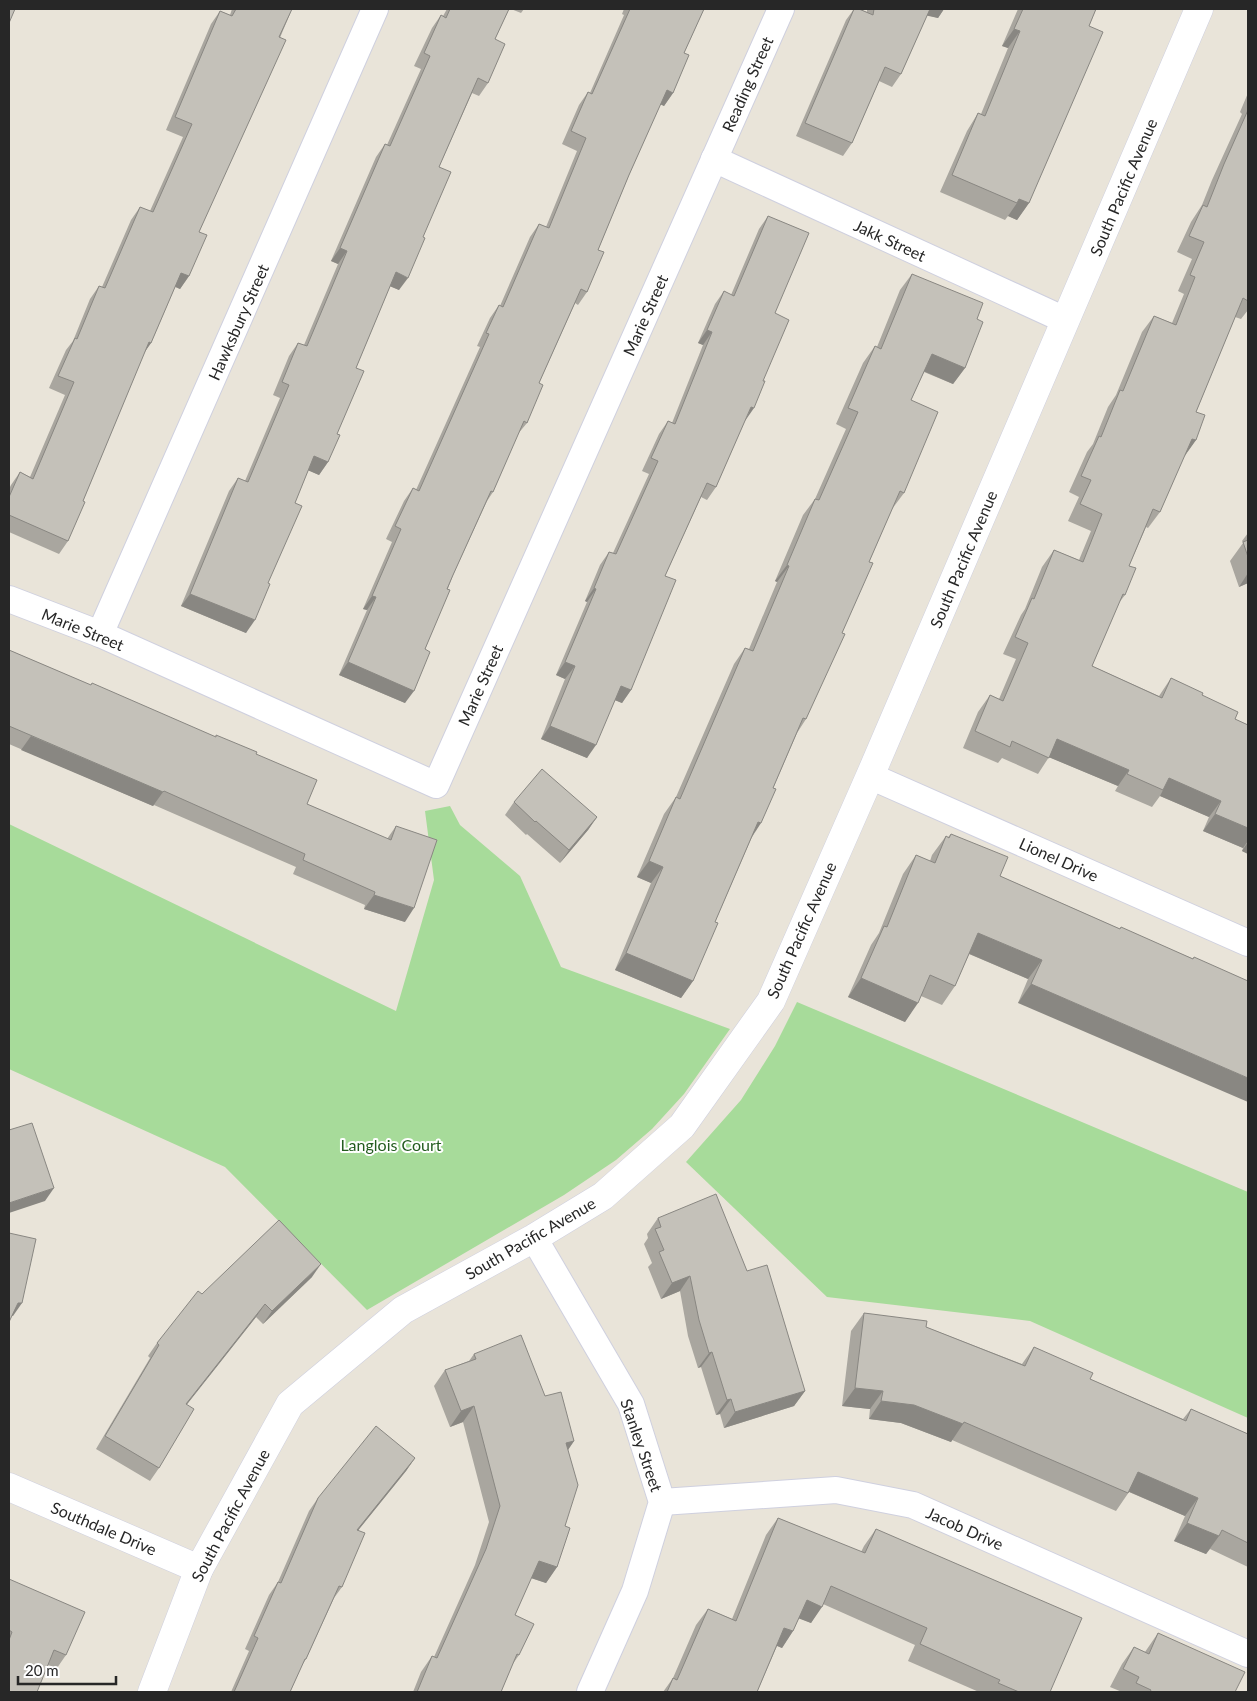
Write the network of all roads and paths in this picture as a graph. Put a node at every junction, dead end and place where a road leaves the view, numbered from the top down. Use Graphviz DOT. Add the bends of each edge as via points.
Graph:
graph roads {
  1 [pos="375,9"];
  2 [pos="781,9"];
  3 [pos="1200,9"];
  4 [pos="714,159"];
  5 [pos="1065,320"];
  6 [pos="9,599"];
  7 [pos="100,634"];
  8 [pos="870,776"];
  9 [pos="1248,943"];
  10 [pos="534,1238"];
  11 [pos="9,1487"];
  12 [pos="662,1502"];
  13 [pos="198,1569"];
  14 [pos="1248,1654"];
  15 [pos="152,1692"];
  16 [pos="590,1692"];
  1 -- 7 [label="street, Hawksbury Street"];
  2 -- 4 [label="street, Reading Street"];
  3 -- 5 [label="street, South Pacific Avenue"];
  4 -- 5 [label="street, Jakk Street"];
  4 -- 7 [label="street, Marie Street" via="436,785"];
  5 -- 8 [label="street, South Pacific Avenue"];
  6 -- 7 [label="street, Marie Street"];
  8 -- 9 [label="street, Lionel Drive"];
  8 -- 10 [label="street, South Pacific Avenue" via="771,1001 682,1126 603,1196"];
  10 -- 12 [label="street, Stanley Street" via="631,1404"];
  10 -- 13 [label="street, South Pacific Avenue" via="403,1310 290,1404"];
  11 -- 13 [label="street, Southdale Drive"];
  12 -- 14 [label="street, Jacob Drive" via="836,1490 913,1505"];
  12 -- 16 [label="street, Stanley Street" via="635,1591"];
  13 -- 15 [label="street, South Pacific Avenue"];
}
